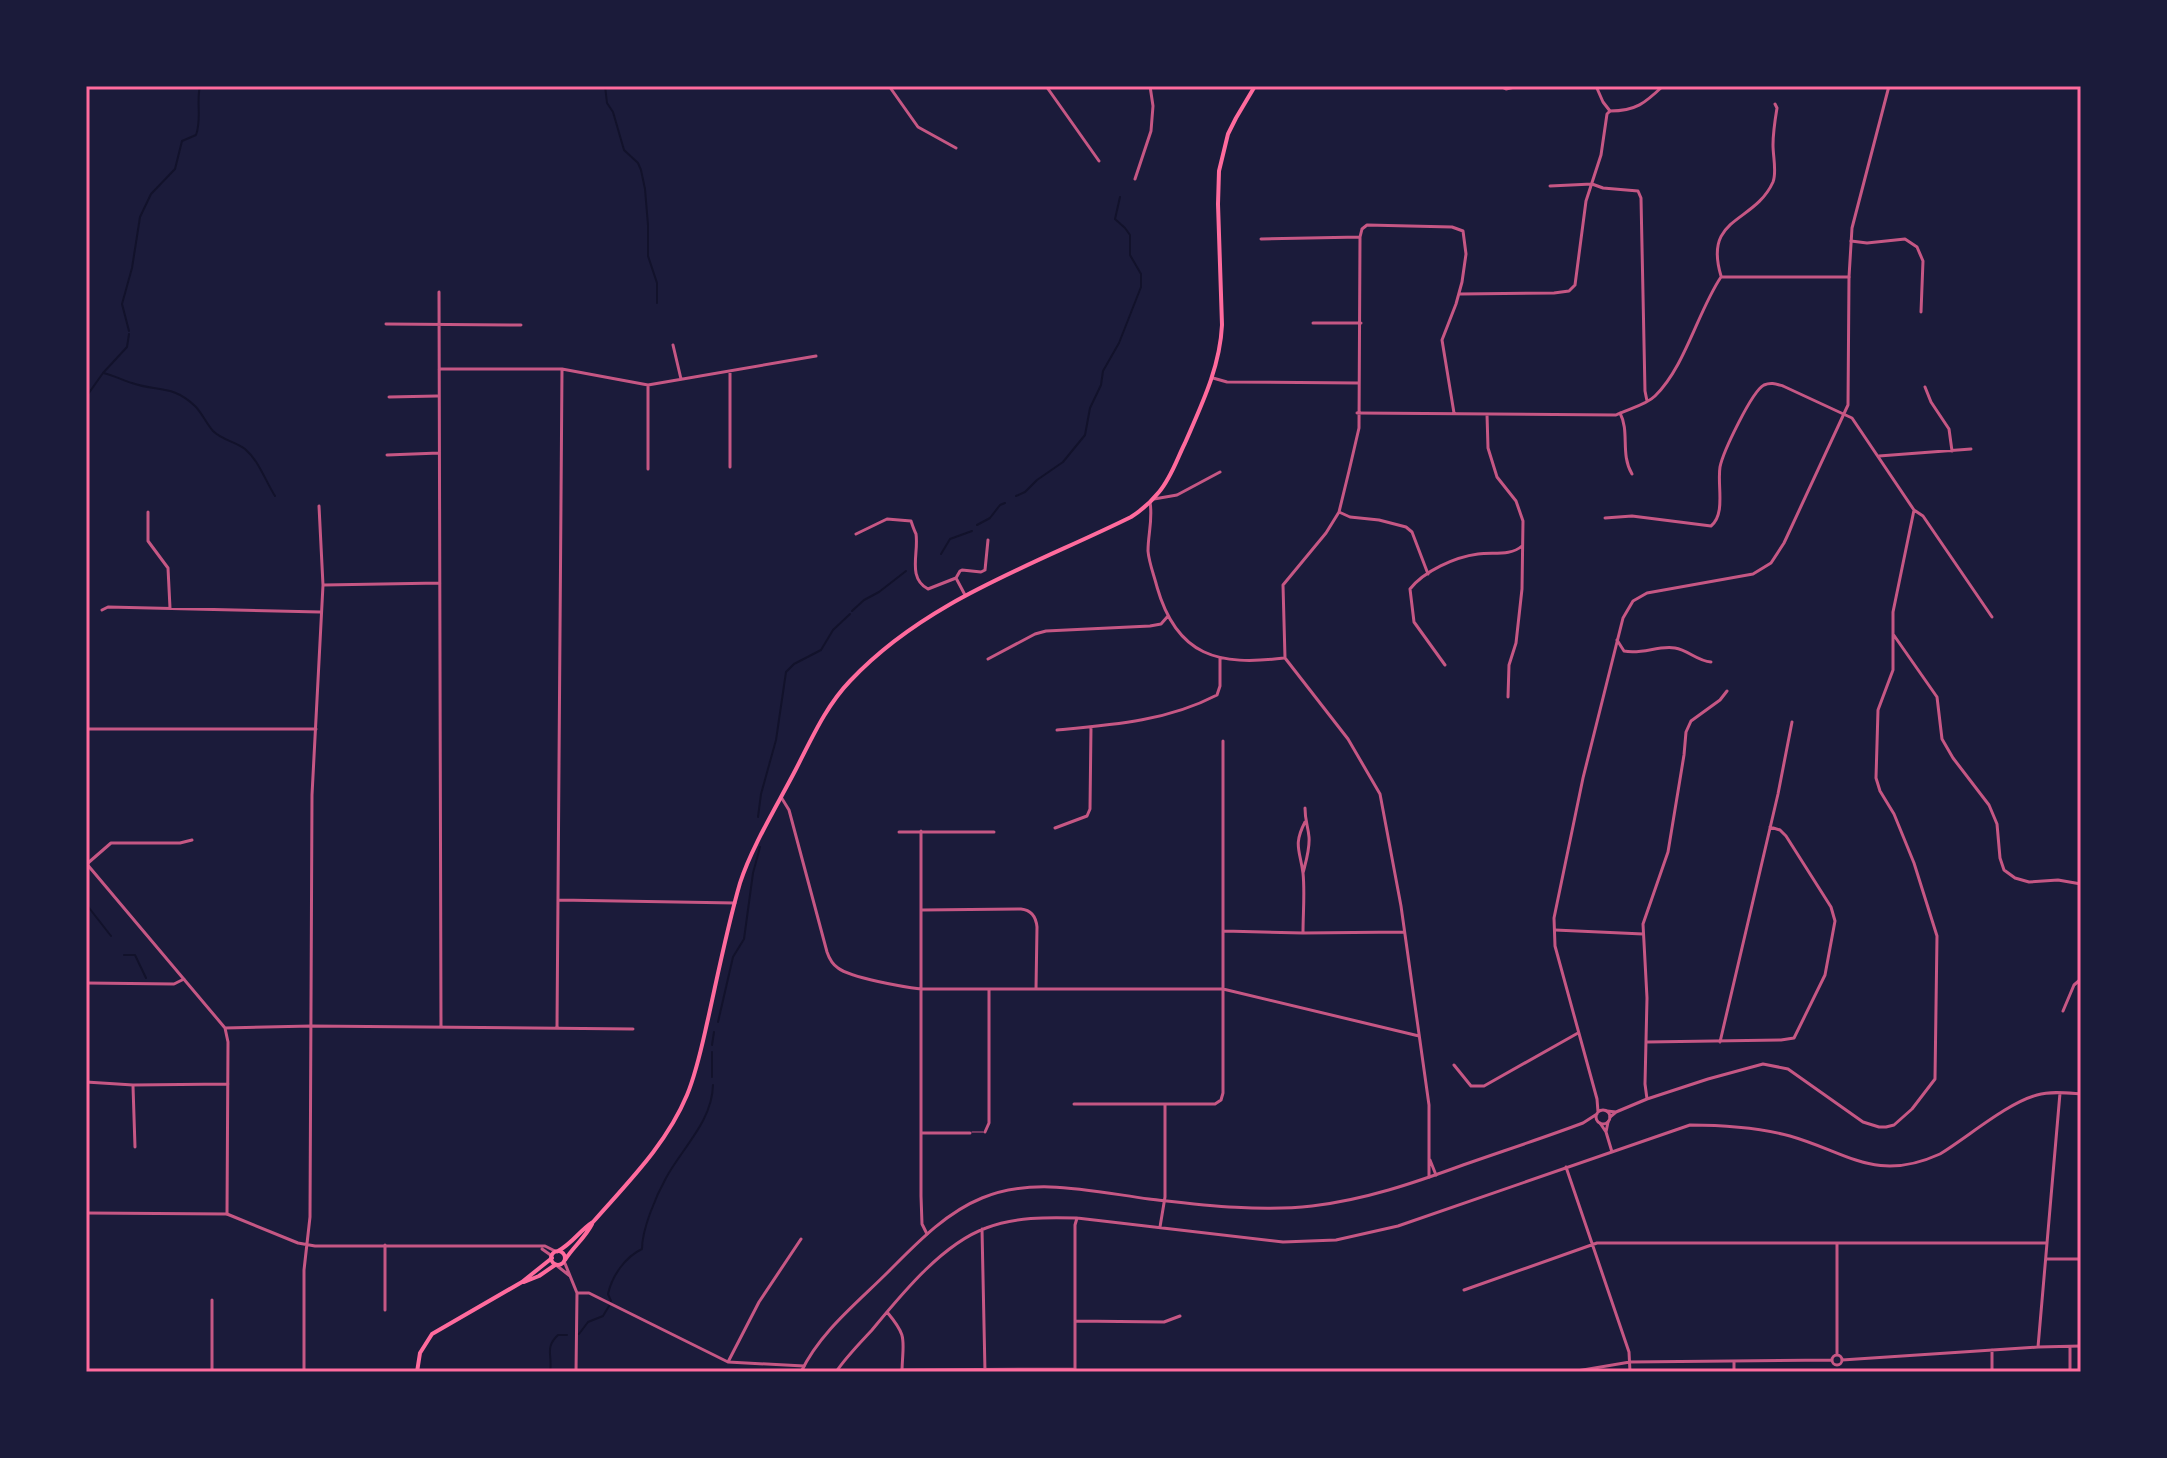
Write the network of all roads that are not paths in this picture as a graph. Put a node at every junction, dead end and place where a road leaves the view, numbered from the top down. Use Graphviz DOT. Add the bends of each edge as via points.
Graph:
graph roads {
  1 [pos="889,86"];
  2 [pos="1046,86"];
  3 [pos="1150,86"];
  4 [pos="1255,86"];
  5 [pos="1265,86"];
  6 [pos="1393,86"];
  7 [pos="1483,86"];
  8 [pos="1500,86"];
  9 [pos="1519,86"];
  10 [pos="1596,86"];
  11 [pos="1663,86"];
  12 [pos="1889,86"];
  13 [pos="1775,104"];
  14 [pos="1610,111"];
  15 [pos="956,148"];
  16 [pos="1099,161"];
  17 [pos="1135,179"];
  18 [pos="1592,184"];
  19 [pos="1550,186"];
  20 [pos="1360,237"];
  21 [pos="1261,239"];
  22 [pos="1851,241"];
  23 [pos="1721,277"];
  24 [pos="1849,277"];
  25 [pos="439,292"];
  26 [pos="1459,294"];
  27 [pos="1921,312"];
  28 [pos="1313,323"];
  29 [pos="1361,323"];
  30 [pos="386,324"];
  31 [pos="439,324"];
  32 [pos="521,325"];
  33 [pos="673,345"];
  34 [pos="816,356"];
  35 [pos="439,369"];
  36 [pos="562,369"];
  37 [pos="730,371"];
  38 [pos="1213,378"];
  39 [pos="681,379"];
  40 [pos="1358,383"];
  41 [pos="648,385"];
  42 [pos="1925,387"];
  43 [pos="439,396"];
  44 [pos="389,397"];
  45 [pos="1647,401"];
  46 [pos="1357,413"];
  47 [pos="1620,413"];
  48 [pos="1454,414"];
  49 [pos="1487,414"];
  50 [pos="1845,415"];
  51 [pos="1971,449"];
  52 [pos="1952,451"];
  53 [pos="440,453"];
  54 [pos="387,455"];
  55 [pos="1878,456"];
  56 [pos="730,467"];
  57 [pos="648,469"];
  58 [pos="1220,472"];
  59 [pos="1632,474"];
  60 [pos="1152,501"];
  61 [pos="319,506"];
  62 [pos="1914,510"];
  63 [pos="148,512"];
  64 [pos="1339,512"];
  65 [pos="1605,518"];
  66 [pos="856,534"];
  67 [pos="988,540"];
  68 [pos="1522,546"];
  69 [pos="1428,574"];
  70 [pos="956,578"];
  71 [pos="440,583"];
  72 [pos="323,585"];
  73 [pos="965,595"];
  74 [pos="170,608"];
  75 [pos="102,610"];
  76 [pos="320,612"];
  77 [pos="1168,616"];
  78 [pos="1992,617"];
  79 [pos="1892,633"];
  80 [pos="1617,640"];
  81 [pos="1220,658"];
  82 [pos="1285,658"];
  83 [pos="988,659"];
  84 [pos="1711,662"];
  85 [pos="1445,665"];
  86 [pos="1727,691"];
  87 [pos="1508,697"];
  88 [pos="1792,722"];
  89 [pos="1091,727"];
  90 [pos="86,729"];
  91 [pos="316,729"];
  92 [pos="1057,730"];
  93 [pos="1223,741"];
  94 [pos="781,797"];
  95 [pos="1305,808"];
  96 [pos="1305,822"];
  97 [pos="1770,827"];
  98 [pos="1055,828"];
  99 [pos="921,831"];
  100 [pos="899,832"];
  101 [pos="994,832"];
  102 [pos="192,840"];
  103 [pos="86,863"];
  104 [pos="1303,873"];
  105 [pos="2081,884"];
  106 [pos="559,900"];
  107 [pos="735,903"];
  108 [pos="922,910"];
  109 [pos="1554,930"];
  110 [pos="1223,931"];
  111 [pos="1404,932"];
  112 [pos="1303,933"];
  113 [pos="1643,934"];
  114 [pos="184,979"];
  115 [pos="2081,979"];
  116 [pos="86,983"];
  117 [pos="921,989"];
  118 [pos="989,989"];
  119 [pos="1036,989"];
  120 [pos="1223,989"];
  121 [pos="2063,1011"];
  122 [pos="311,1026"];
  123 [pos="441,1027"];
  124 [pos="225,1028"];
  125 [pos="557,1028"];
  126 [pos="633,1029"];
  127 [pos="1578,1033"];
  128 [pos="1419,1036"];
  129 [pos="1647,1042"];
  130 [pos="1720,1042"];
  131 [pos="1454,1065"];
  132 [pos="86,1082"];
  133 [pos="228,1084"];
  134 [pos="133,1085"];
  135 [pos="2060,1093"];
  136 [pos="2081,1094"];
  137 [pos="1597,1099"];
  138 [pos="1647,1099"];
  139 [pos="1074,1104"];
  140 [pos="1165,1104"];
  141 [pos="1607,1111"];
  142 [pos="1616,1112"];
  143 [pos="1598,1113"];
  144 [pos="1609,1120"];
  145 [pos="1599,1122"];
  146 [pos="1583,1123"];
  147 [pos="985,1132"];
  148 [pos="1606,1132"];
  149 [pos="921,1133"];
  150 [pos="970,1133"];
  151 [pos="135,1147"];
  152 [pos="1612,1152"];
  153 [pos="1430,1160"];
  154 [pos="1566,1167"];
  155 [pos="1436,1175"];
  156 [pos="1429,1178"];
  157 [pos="1164,1200"];
  158 [pos="86,1213"];
  159 [pos="227,1214"];
  160 [pos="1077,1218"];
  161 [pos="593,1222"];
  162 [pos="982,1229"];
  163 [pos="1160,1229"];
  164 [pos="927,1234"];
  165 [pos="801,1239"];
  166 [pos="1837,1243"];
  167 [pos="2047,1243"];
  168 [pos="307,1245"];
  169 [pos="385,1245"];
  170 [pos="1594,1245"];
  171 [pos="555,1254"];
  172 [pos="2046,1259"];
  173 [pos="2081,1259"];
  174 [pos="564,1261"];
  175 [pos="556,1264"];
  176 [pos="572,1278"];
  177 [pos="522,1282"];
  178 [pos="1464,1290"];
  179 [pos="577,1293"];
  180 [pos="212,1300"];
  181 [pos="385,1310"];
  182 [pos="887,1312"];
  183 [pos="1180,1316"];
  184 [pos="1075,1321"];
  185 [pos="2070,1346"];
  186 [pos="2081,1346"];
  187 [pos="2038,1347"];
  188 [pos="1992,1350"];
  189 [pos="1837,1355"];
  190 [pos="1832,1360"];
  191 [pos="1842,1360"];
  192 [pos="1734,1361"];
  193 [pos="728,1362"];
  194 [pos="1630,1362"];
  195 [pos="804,1366"];
  196 [pos="1836,1366"];
  197 [pos="902,1370"];
  198 [pos="985,1370"];
  199 [pos="1075,1370"];
  200 [pos="86,1372"];
  201 [pos="212,1372"];
  202 [pos="240,1372"];
  203 [pos="304,1372"];
  204 [pos="417,1372"];
  205 [pos="576,1372"];
  206 [pos="801,1372"];
  207 [pos="836,1372"];
  208 [pos="893,1372"];
  209 [pos="1571,1372"];
  210 [pos="1630,1372"];
  211 [pos="1734,1372"];
  212 [pos="1836,1372"];
  213 [pos="1992,1372"];
  214 [pos="2070,1372"];
  1 -- 15 [label="street" via="918,127"];
  2 -- 16 [label="street"];
  3 -- 17 [label="street" via="1151,131"];
  4 -- 5 [label="street"];
  4 -- 38 [label="main road" via="1228,134 1219,171 1222,325"];
  6 -- 7 [label="street"];
  8 -- 9 [label="street"];
  10 -- 14 [label="street"];
  11 -- 14 [label="street" via="1638,107"];
  12 -- 22 [label="street"];
  13 -- 23 [label="street" via="1774,178 1763,198 1726,228 1718,242"];
  14 -- 18 [label="street"];
  18 -- 19 [label="street"];
  18 -- 26 [label="street" via="1575,285 1569,291"];
  18 -- 45 [label="street" via="1638,191 1641,198"];
  20 -- 21 [label="street"];
  20 -- 26 [label="street" via="1367,225 1463,231 1466,254"];
  20 -- 29 [label="street"];
  22 -- 24 [label="street"];
  22 -- 27 [label="street" via="1905,239 1917,247 1923,261"];
  23 -- 24 [label="street"];
  23 -- 45 [label="street" via="1676,366"];
  24 -- 50 [label="street"];
  25 -- 31 [label="street"];
  26 -- 48 [label="street" via="1442,340"];
  28 -- 29 [label="street"];
  29 -- 40 [label="street"];
  30 -- 31 [label="street"];
  31 -- 32 [label="street"];
  31 -- 35 [label="street"];
  33 -- 39 [label="street"];
  34 -- 37 [label="street"];
  35 -- 36 [label="street"];
  35 -- 43 [label="street"];
  36 -- 41 [label="street"];
  36 -- 106 [label="street"];
  37 -- 39 [label="street"];
  37 -- 56 [label="street"];
  38 -- 40 [label="street"];
  38 -- 60 [label="main road" via="1167,482"];
  39 -- 41 [label="street"];
  40 -- 46 [label="street"];
  41 -- 57 [label="street"];
  42 -- 52 [label="street" via="1949,429"];
  43 -- 44 [label="street"];
  43 -- 53 [label="street"];
  45 -- 47 [label="street"];
  46 -- 48 [label="street"];
  46 -- 64 [label="street" via="1359,428"];
  47 -- 49 [label="street"];
  47 -- 59 [label="street"];
  48 -- 49 [label="street"];
  49 -- 68 [label="street" via="1488,448 1497,477 1516,501 1523,521"];
  50 -- 55 [label="street" via="1855,421"];
  50 -- 65 [label="street" via="1783,386 1761,386 1721,463 1717,521 1701,526 1632,516"];
  50 -- 80 [label="street" via="1771,563 1746,576 1641,595 1626,610"];
  51 -- 52 [label="street"];
  52 -- 55 [label="street"];
  53 -- 54 [label="street"];
  53 -- 71 [label="street"];
  55 -- 62 [label="street"];
  58 -- 60 [label="street" via="1177,495"];
  60 -- 73 [label="main road" via="1131,517"];
  60 -- 77 [label="street" via="1149,561"];
  61 -- 72 [label="street"];
  62 -- 78 [label="street"];
  62 -- 79 [label="street"];
  63 -- 74 [label="street" via="148,541 168,568"];
  64 -- 69 [label="street" via="1406,527"];
  64 -- 82 [label="street" via="1283,585"];
  66 -- 70 [label="street" via="887,519 911,521 919,584 928,589"];
  67 -- 70 [label="street" via="985,570 962,570"];
  68 -- 69 [label="street" via="1476,554"];
  68 -- 87 [label="street"];
  69 -- 85 [label="street" via="1410,589 1414,622"];
  70 -- 73 [label="street"];
  71 -- 72 [label="street"];
  71 -- 123 [label="street"];
  72 -- 76 [label="street"];
  73 -- 94 [label="main road" via="911,629 850,680 826,711"];
  74 -- 75 [label="street"];
  74 -- 76 [label="street"];
  76 -- 91 [label="street"];
  77 -- 81 [label="street" via="1182,638"];
  77 -- 83 [label="street" via="1150,626 1046,631"];
  79 -- 105 [label="street" via="1937,697 1947,749 1989,805 2004,870 2029,882"];
  79 -- 138 [label="street" via="1893,670 1876,721 1876,778 1914,863 1937,936 1935,1079 1894,1125 1879,1127 1863,1122 1788,1069 1763,1064"];
  80 -- 84 [label="street" via="1624,651 1634,654 1678,648"];
  80 -- 109 [label="street"];
  81 -- 82 [label="street"];
  81 -- 89 [label="street" via="1217,695 1204,702 1169,715"];
  82 -- 111 [label="street" via="1348,739 1380,794"];
  86 -- 113 [label="street" via="1691,721 1686,732 1668,852"];
  88 -- 97 [label="street"];
  89 -- 92 [label="street"];
  89 -- 98 [label="street" via="1090,809 1087,816"];
  90 -- 91 [label="street"];
  91 -- 122 [label="street"];
  93 -- 110 [label="street"];
  94 -- 107 [label="main road"];
  94 -- 117 [label="street" via="832,963 846,972"];
  95 -- 96 [label="street"];
  96 -- 104 [label="street" via="1309,836"];
  96 -- 104 [label="street" via="1297,837"];
  97 -- 130 [label="street"];
  97 -- 130 [label="street" via="1786,836 1831,907 1835,921 1825,975 1794,1038"];
  99 -- 100 [label="street"];
  99 -- 101 [label="street"];
  99 -- 108 [label="street"];
  102 -- 103 [label="street" via="111,843"];
  103 -- 114 [label="street"];
  104 -- 112 [label="street"];
  106 -- 107 [label="street"];
  106 -- 125 [label="street"];
  107 -- 161 [label="main road" via="688,1093 660,1144"];
  108 -- 117 [label="street"];
  108 -- 119 [label="street" via="1030,912 1037,927"];
  109 -- 113 [label="street"];
  109 -- 127 [label="street"];
  110 -- 112 [label="street"];
  110 -- 120 [label="street"];
  111 -- 112 [label="street"];
  111 -- 128 [label="street"];
  113 -- 129 [label="street"];
  114 -- 116 [label="street" via="174,984"];
  114 -- 124 [label="street"];
  115 -- 121 [label="street"];
  117 -- 118 [label="street"];
  117 -- 149 [label="street"];
  118 -- 119 [label="street"];
  118 -- 147 [label="street"];
  119 -- 120 [label="street"];
  120 -- 128 [label="street"];
  120 -- 140 [label="street" via="1222,1097 1211,1104"];
  122 -- 123 [label="street"];
  122 -- 124 [label="street"];
  122 -- 168 [label="street"];
  123 -- 125 [label="street"];
  124 -- 133 [label="street"];
  125 -- 126 [label="street"];
  127 -- 131 [label="street" via="1484,1086 1471,1086"];
  127 -- 137 [label="street"];
  128 -- 153 [label="street"];
  129 -- 130 [label="street"];
  129 -- 138 [label="street"];
  132 -- 134 [label="street"];
  133 -- 134 [label="street"];
  133 -- 159 [label="street"];
  134 -- 151 [label="street"];
  135 -- 136 [label="street"];
  135 -- 152 [label="street" via="2036,1095 2014,1105 1940,1154 1902,1166 1861,1163 1790,1136 1737,1125 1690,1125"];
  135 -- 167 [label="street"];
  137 -- 141 [label="street"];
  137 -- 143 [label="street"];
  138 -- 142 [label="street"];
  139 -- 140 [label="street"];
  140 -- 157 [label="street"];
  141 -- 142 [label="street"];
  141 -- 143 [label="street"];
  141 -- 144 [label="street"];
  142 -- 144 [label="street"];
  143 -- 145 [label="street"];
  143 -- 146 [label="street"];
  144 -- 145 [label="street"];
  144 -- 148 [label="street"];
  145 -- 146 [label="street"];
  145 -- 148 [label="street"];
  146 -- 155 [label="street"];
  147 -- 150 [label="lane"];
  148 -- 152 [label="street"];
  149 -- 150 [label="street"];
  149 -- 164 [label="street" via="922,1224"];
  152 -- 154 [label="street"];
  153 -- 155 [label="street"];
  153 -- 156 [label="street"];
  154 -- 163 [label="street" via="1398,1226 1336,1240 1283,1242"];
  154 -- 170 [label="street"];
  155 -- 156 [label="street"];
  156 -- 157 [label="street" via="1310,1207 1221,1207"];
  157 -- 163 [label="street"];
  157 -- 164 [label="street" via="1061,1188 1019,1189 981,1198"];
  158 -- 159 [label="street"];
  159 -- 168 [label="street"];
  160 -- 162 [label="street" via="1001,1222"];
  160 -- 163 [label="street"];
  160 -- 184 [label="street"];
  161 -- 171 [label="main road"];
  161 -- 174 [label="main road"];
  162 -- 182 [label="street" via="947,1252"];
  162 -- 198 [label="street"];
  164 -- 195 [label="street" via="825,1335"];
  165 -- 193 [label="street"];
  166 -- 167 [label="street"];
  166 -- 170 [label="street"];
  166 -- 189 [label="street"];
  167 -- 172 [label="street"];
  168 -- 169 [label="street"];
  168 -- 203 [label="street"];
  169 -- 171 [label="street" via="538,1247"];
  169 -- 181 [label="street"];
  170 -- 178 [label="street"];
  170 -- 194 [label="street"];
  171 -- 174 [label="main road" via="564,1254"];
  171 -- 175 [label="main road"];
  171 -- 177 [label="main road"];
  172 -- 173 [label="street"];
  172 -- 187 [label="street"];
  174 -- 175 [label="main road"];
  174 -- 176 [label="street"];
  175 -- 176 [label="street"];
  175 -- 177 [label="main road"];
  176 -- 179 [label="street"];
  177 -- 204 [label="main road" via="432,1334 420,1353"];
  179 -- 193 [label="street" via="589,1293"];
  179 -- 205 [label="street"];
  180 -- 201 [label="street"];
  182 -- 197 [label="street" via="903,1335"];
  182 -- 207 [label="street"];
  183 -- 184 [label="street" via="1164,1322"];
  184 -- 199 [label="street"];
  185 -- 186 [label="street"];
  185 -- 187 [label="street"];
  185 -- 214 [label="street"];
  187 -- 188 [label="street"];
  188 -- 191 [label="street"];
  188 -- 213 [label="street"];
  189 -- 190 [label="street"];
  189 -- 191 [label="street"];
  190 -- 192 [label="street"];
  190 -- 196 [label="street"];
  191 -- 196 [label="street"];
  192 -- 194 [label="street"];
  192 -- 211 [label="street"];
  193 -- 195 [label="street"];
  194 -- 209 [label="street"];
  194 -- 210 [label="street"];
  195 -- 206 [label="street"];
  196 -- 212 [label="street"];
  197 -- 198 [label="street"];
  197 -- 208 [label="street"];
  198 -- 199 [label="street"];
  200 -- 201 [label="street"];
  201 -- 202 [label="street"];
}
